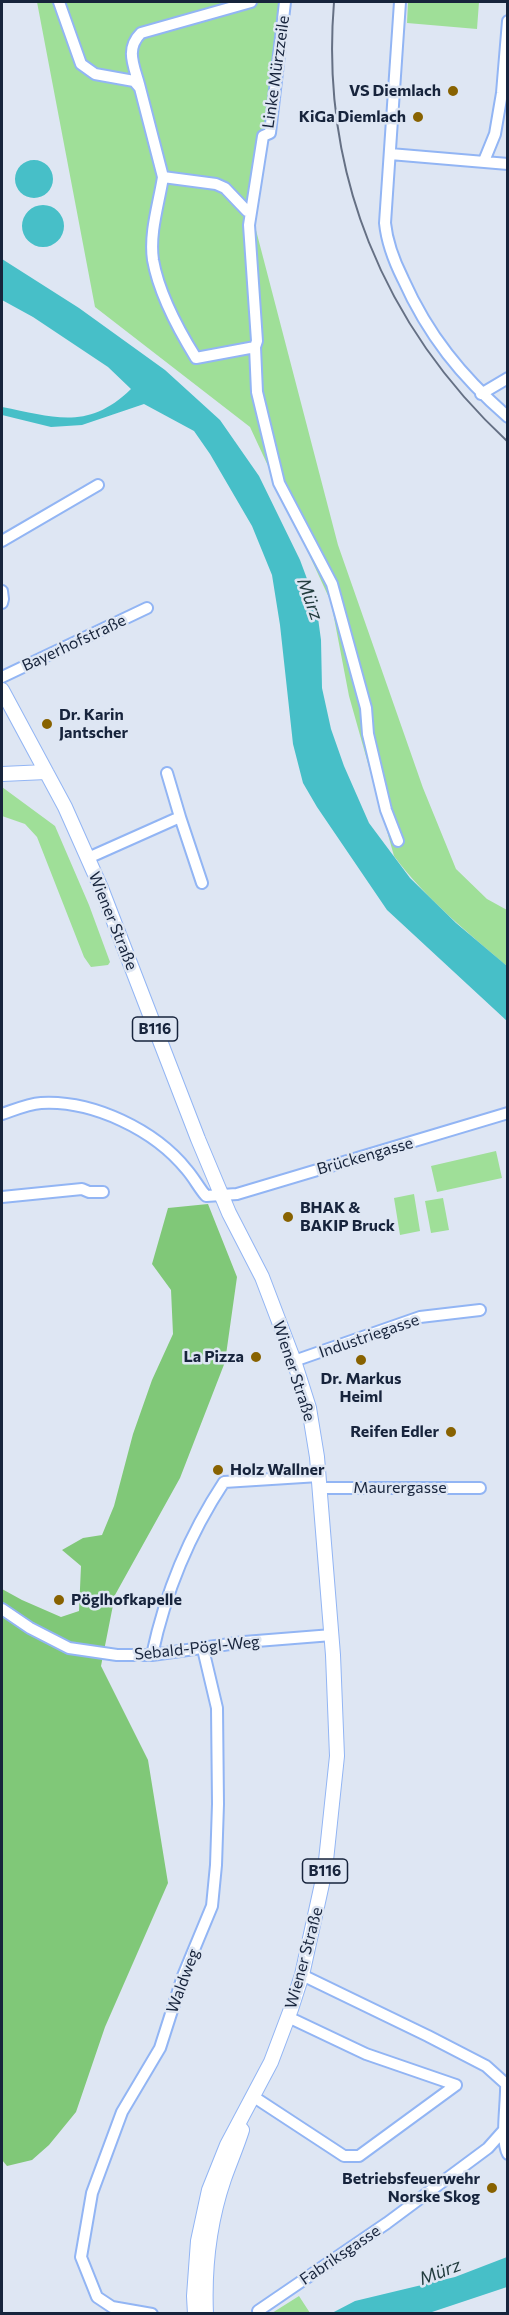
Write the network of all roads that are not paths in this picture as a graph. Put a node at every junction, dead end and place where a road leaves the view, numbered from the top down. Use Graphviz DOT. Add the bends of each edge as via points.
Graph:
graph roads {
  1 [pos="59,2"];
  2 [pos="251,2"];
  3 [pos="285,2"];
  4 [pos="400,2"];
  5 [pos="507,21"];
  6 [pos="140,88"];
  7 [pos="390,154"];
  8 [pos="484,161"];
  9 [pos="507,164"];
  10 [pos="163,177"];
  11 [pos="251,211"];
  12 [pos="255,347"];
  13 [pos="507,378"];
  14 [pos="482,394"];
  15 [pos="507,417"];
  16 [pos="98,485"];
  17 [pos="2,541"];
  18 [pos="2,591"];
  19 [pos="2,603"];
  20 [pos="147,608"];
  21 [pos="2,677"];
  22 [pos="2,690"];
  23 [pos="46,772"];
  24 [pos="167,773"];
  25 [pos="2,774"];
  26 [pos="180,817"];
  27 [pos="398,842"];
  28 [pos="88,858"];
  29 [pos="202,884"];
  30 [pos="507,1113"];
  31 [pos="2,1114"];
  32 [pos="103,1192"];
  33 [pos="222,1196"];
  34 [pos="2,1197"];
  35 [pos="480,1310"];
  36 [pos="294,1361"];
  37 [pos="319,1482"];
  38 [pos="480,1488"];
  39 [pos="2,1609"];
  40 [pos="332,1635"];
  41 [pos="203,1649"];
  42 [pos="152,1656"];
  43 [pos="302,1975"];
  44 [pos="288,2017"];
  45 [pos="254,2097"];
  46 [pos="504,2130"];
  47 [pos="507,2154"];
  48 [pos="258,2311"];
  49 [pos="152,2313"];
  50 [pos="195,2313"];
  51 [pos="206,2313"];
  1 -- 6 [label="street" via="81,64 95,74 134,81"];
  2 -- 6 [label="street" via="141,33 134,39 131,51"];
  3 -- 11 [label="street, Linke Mürzzeile" via="270,134 262,136"];
  4 -- 7 [label="street"];
  5 -- 8 [label="street" via="502,93 495,134"];
  6 -- 10 [label="street"];
  7 -- 8 [label="street"];
  7 -- 14 [label="street" via="385,223 389,246 408,291 435,338"];
  8 -- 9 [label="street"];
  10 -- 11 [label="street" via="216,184"];
  10 -- 12 [label="street" via="153,260 178,328 196,358"];
  11 -- 12 [label="street"];
  12 -- 27 [label="street" via="257,392 279,483 332,584 366,708 368,734 386,810"];
  13 -- 14 [label="street"];
  14 -- 15 [label="street"];
  16 -- 17 [label="street"];
  18 -- 19 [label="street"];
  20 -- 21 [label="street, Bayerhofstraße"];
  22 -- 23 [label="main road, Wiener Straße / B116"];
  23 -- 25 [label="main road"];
  23 -- 28 [label="main road, Wiener Straße / B116"];
  24 -- 26 [label="street"];
  26 -- 28 [label="street"];
  26 -- 29 [label="street"];
  28 -- 33 [label="main road, Wiener Straße / B116"];
  30 -- 33 [label="street, Brückengasse"];
  31 -- 33 [label="street" via="41,1103 123,1119 176,1159 206,1196"];
  32 -- 34 [label="street" via="82,1189"];
  33 -- 36 [label="main road, Wiener Straße / B116" via="262,1277"];
  35 -- 36 [label="street, Industriegasse" via="420,1317"];
  36 -- 37 [label="main road, Wiener Straße / B116" via="309,1408"];
  37 -- 38 [label="street, Maurergasse"];
  37 -- 40 [label="main road, Wiener Straße / B116"];
  37 -- 42 [label="street, Maurergasse" via="224,1482 172,1581"];
  39 -- 42 [label="street, Sebald-Pögl-Weg" via="69,1648 117,1656"];
  40 -- 41 [label="street, Sebald-Pögl-Weg"];
  40 -- 43 [label="main road, Wiener Straße / B116" via="337,1756 324,1880"];
  41 -- 42 [label="street, Sebald-Pögl-Weg"];
  41 -- 49 [label="street, Waldweg" via="217,1708 218,1804 212,1905 160,2048 122,2112 92,2193 81,2258 97,2297 112,2307"];
  43 -- 44 [label="main road, Wiener Straße / B116"];
  43 -- 46 [label="street" via="486,2066 506,2084"];
  44 -- 45 [label="main road, Wiener Straße / B116"];
  44 -- 45 [label="street" via="366,2054 456,2085 359,2156 350,2157"];
  45 -- 50 [label="main road, Wiener Straße" via="227,2145 209,2190 197,2250"];
  45 -- 51 [label="main road, Wiener Straße" via="213,2221 206,2265"];
  46 -- 47 [label="street"];
  46 -- 48 [label="street, Fabriksgasse" via="488,2148 387,2223"];
}
